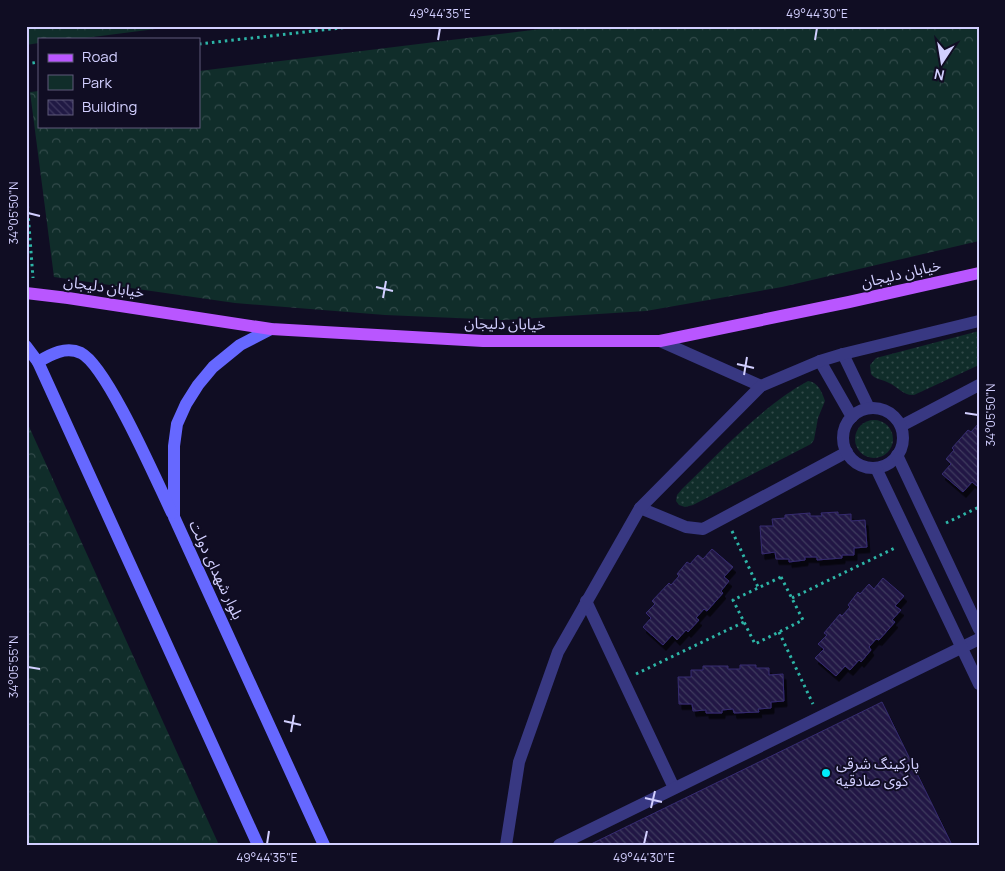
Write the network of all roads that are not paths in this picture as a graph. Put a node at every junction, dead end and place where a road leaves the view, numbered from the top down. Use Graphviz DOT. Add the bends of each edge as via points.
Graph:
graph roads {
  1 [pos="979,274"];
  2 [pos="30,294"];
  3 [pos="979,321"];
  4 [pos="270,329"];
  5 [pos="660,341"];
  6 [pos="26,346"];
  7 [pos="843,354"];
  8 [pos="820,361"];
  9 [pos="38,362"];
  10 [pos="979,385"];
  11 [pos="761,386"];
  12 [pos="869,408"];
  13 [pos="852,417"];
  14 [pos="901,426"];
  15 [pos="847,452"];
  16 [pos="897,455"];
  17 [pos="876,468"];
  18 [pos="640,508"];
  19 [pos="174,517"];
  20 [pos="586,601"];
  21 [pos="979,628"];
  22 [pos="979,640"];
  23 [pos="962,648"];
  24 [pos="979,684"];
  25 [pos="674,788"];
  26 [pos="258,845"];
  27 [pos="324,845"];
  28 [pos="506,845"];
  29 [pos="559,845"];
  1 -- 5 [label="main road, خیابان دلیجان"];
  2 -- 4 [label="main road, خیابان دلیجان"];
  3 -- 7 [label="street"];
  4 -- 5 [label="main road, خیابان دلیجان" via="483,341"];
  4 -- 19 [label="main road, بلوار شهدای دولت" via="240,345 213,367 186,404 177,424 174,446"];
  5 -- 11 [label="street"];
  6 -- 9 [label="main road"];
  7 -- 8 [label="street"];
  7 -- 12 [label="street"];
  8 -- 11 [label="street"];
  8 -- 13 [label="street"];
  9 -- 19 [label="main road" via="66,350 81,353 94,365 113,393"];
  9 -- 26 [label="main road"];
  10 -- 14 [label="street"];
  11 -- 18 [label="street"];
  12 -- 13 [label="street"];
  12 -- 14 [label="street" via="888,412"];
  13 -- 15 [label="street" via="843,434"];
  14 -- 16 [label="street" via="902,446"];
  15 -- 17 [label="street" via="852,460"];
  15 -- 18 [label="street" via="703,529 686,527"];
  16 -- 17 [label="street"];
  16 -- 21 [label="street"];
  17 -- 23 [label="street"];
  18 -- 20 [label="street"];
  19 -- 27 [label="main road, بلوار شهدای دولت"];
  20 -- 25 [label="street"];
  20 -- 28 [label="street" via="558,652 519,762"];
  22 -- 23 [label="street"];
  23 -- 24 [label="street"];
  23 -- 25 [label="street"];
  25 -- 29 [label="street"];
}
